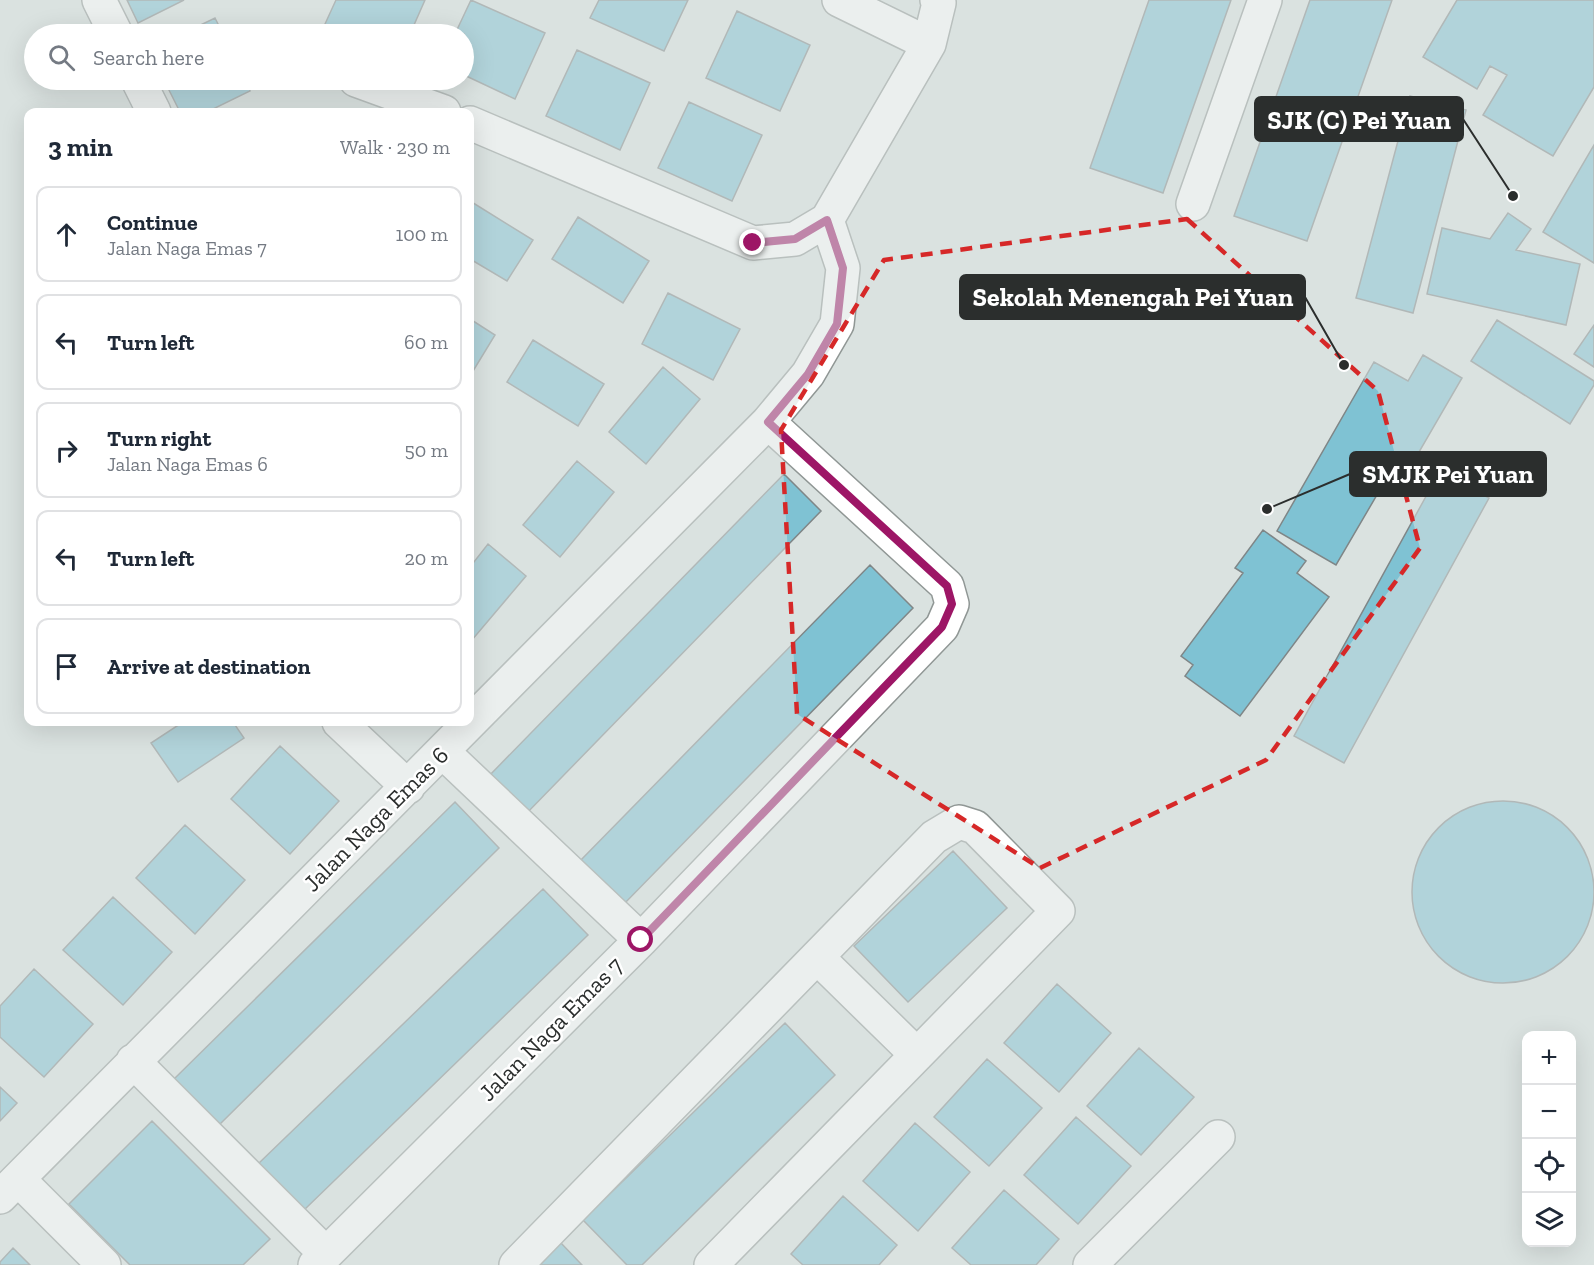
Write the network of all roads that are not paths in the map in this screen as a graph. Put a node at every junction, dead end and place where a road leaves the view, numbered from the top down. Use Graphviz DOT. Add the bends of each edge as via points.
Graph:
graph roads {
  1 [pos="99,0"];
  2 [pos="839,0"];
  3 [pos="937,0"];
  4 [pos="1265,0"];
  5 [pos="111,24"];
  6 [pos="929,44"];
  7 [pos="143,90"];
  8 [pos="383,90"];
  9 [pos="152,108"];
  10 [pos="430,108"];
  11 [pos="474,125"];
  12 [pos="1193,204"];
  13 [pos="827,220"];
  14 [pos="768,422"];
  15 [pos="474,721"];
  16 [pos="343,726"];
  17 [pos="469,726"];
  18 [pos="443,752"];
  19 [pos="408,787"];
  20 [pos="641,940"];
  21 [pos="818,958"];
  22 [pos="917,1055"];
  23 [pos="133,1061"];
  24 [pos="1218,1137"];
  25 [pos="9,1188"];
  26 [pos="320,1259"];
  27 [pos="105,1265"];
  28 [pos="516,1265"];
  29 [pos="711,1265"];
  30 [pos="1090,1265"];
  1 -- 5 [label="street"];
  2 -- 6 [label="street"];
  3 -- 6 [label="street"];
  4 -- 12 [label="street"];
  6 -- 13 [label="street"];
  7 -- 9 [label="street"];
  8 -- 10 [label="street"];
  11 -- 13 [label="street" via="753,243 795,239"];
  13 -- 14 [label="street, Jalan Naga Emas 6" via="843,268 837,324 808,374"];
  14 -- 15 [label="street, Jalan Naga Emas 6"];
  14 -- 20 [label="street, Jalan Naga Emas 7" via="947,586 952,604 942,627"];
  16 -- 19 [label="street"];
  17 -- 18 [label="street, Jalan Naga Emas 6"];
  18 -- 19 [label="street, Jalan Naga Emas 6"];
  18 -- 20 [label="street"];
  19 -- 23 [label="street, Jalan Naga Emas 6"];
  20 -- 26 [label="street, Jalan Naga Emas 7"];
  21 -- 22 [label="street"];
  21 -- 22 [label="street" via="934,837 959,822 975,827 1058,911"];
  21 -- 28 [label="street"];
  22 -- 29 [label="street"];
  23 -- 25 [label="street, Jalan Naga Emas 6"];
  23 -- 26 [label="street"];
  24 -- 30 [label="street"];
  25 -- 27 [label="street"];
}
